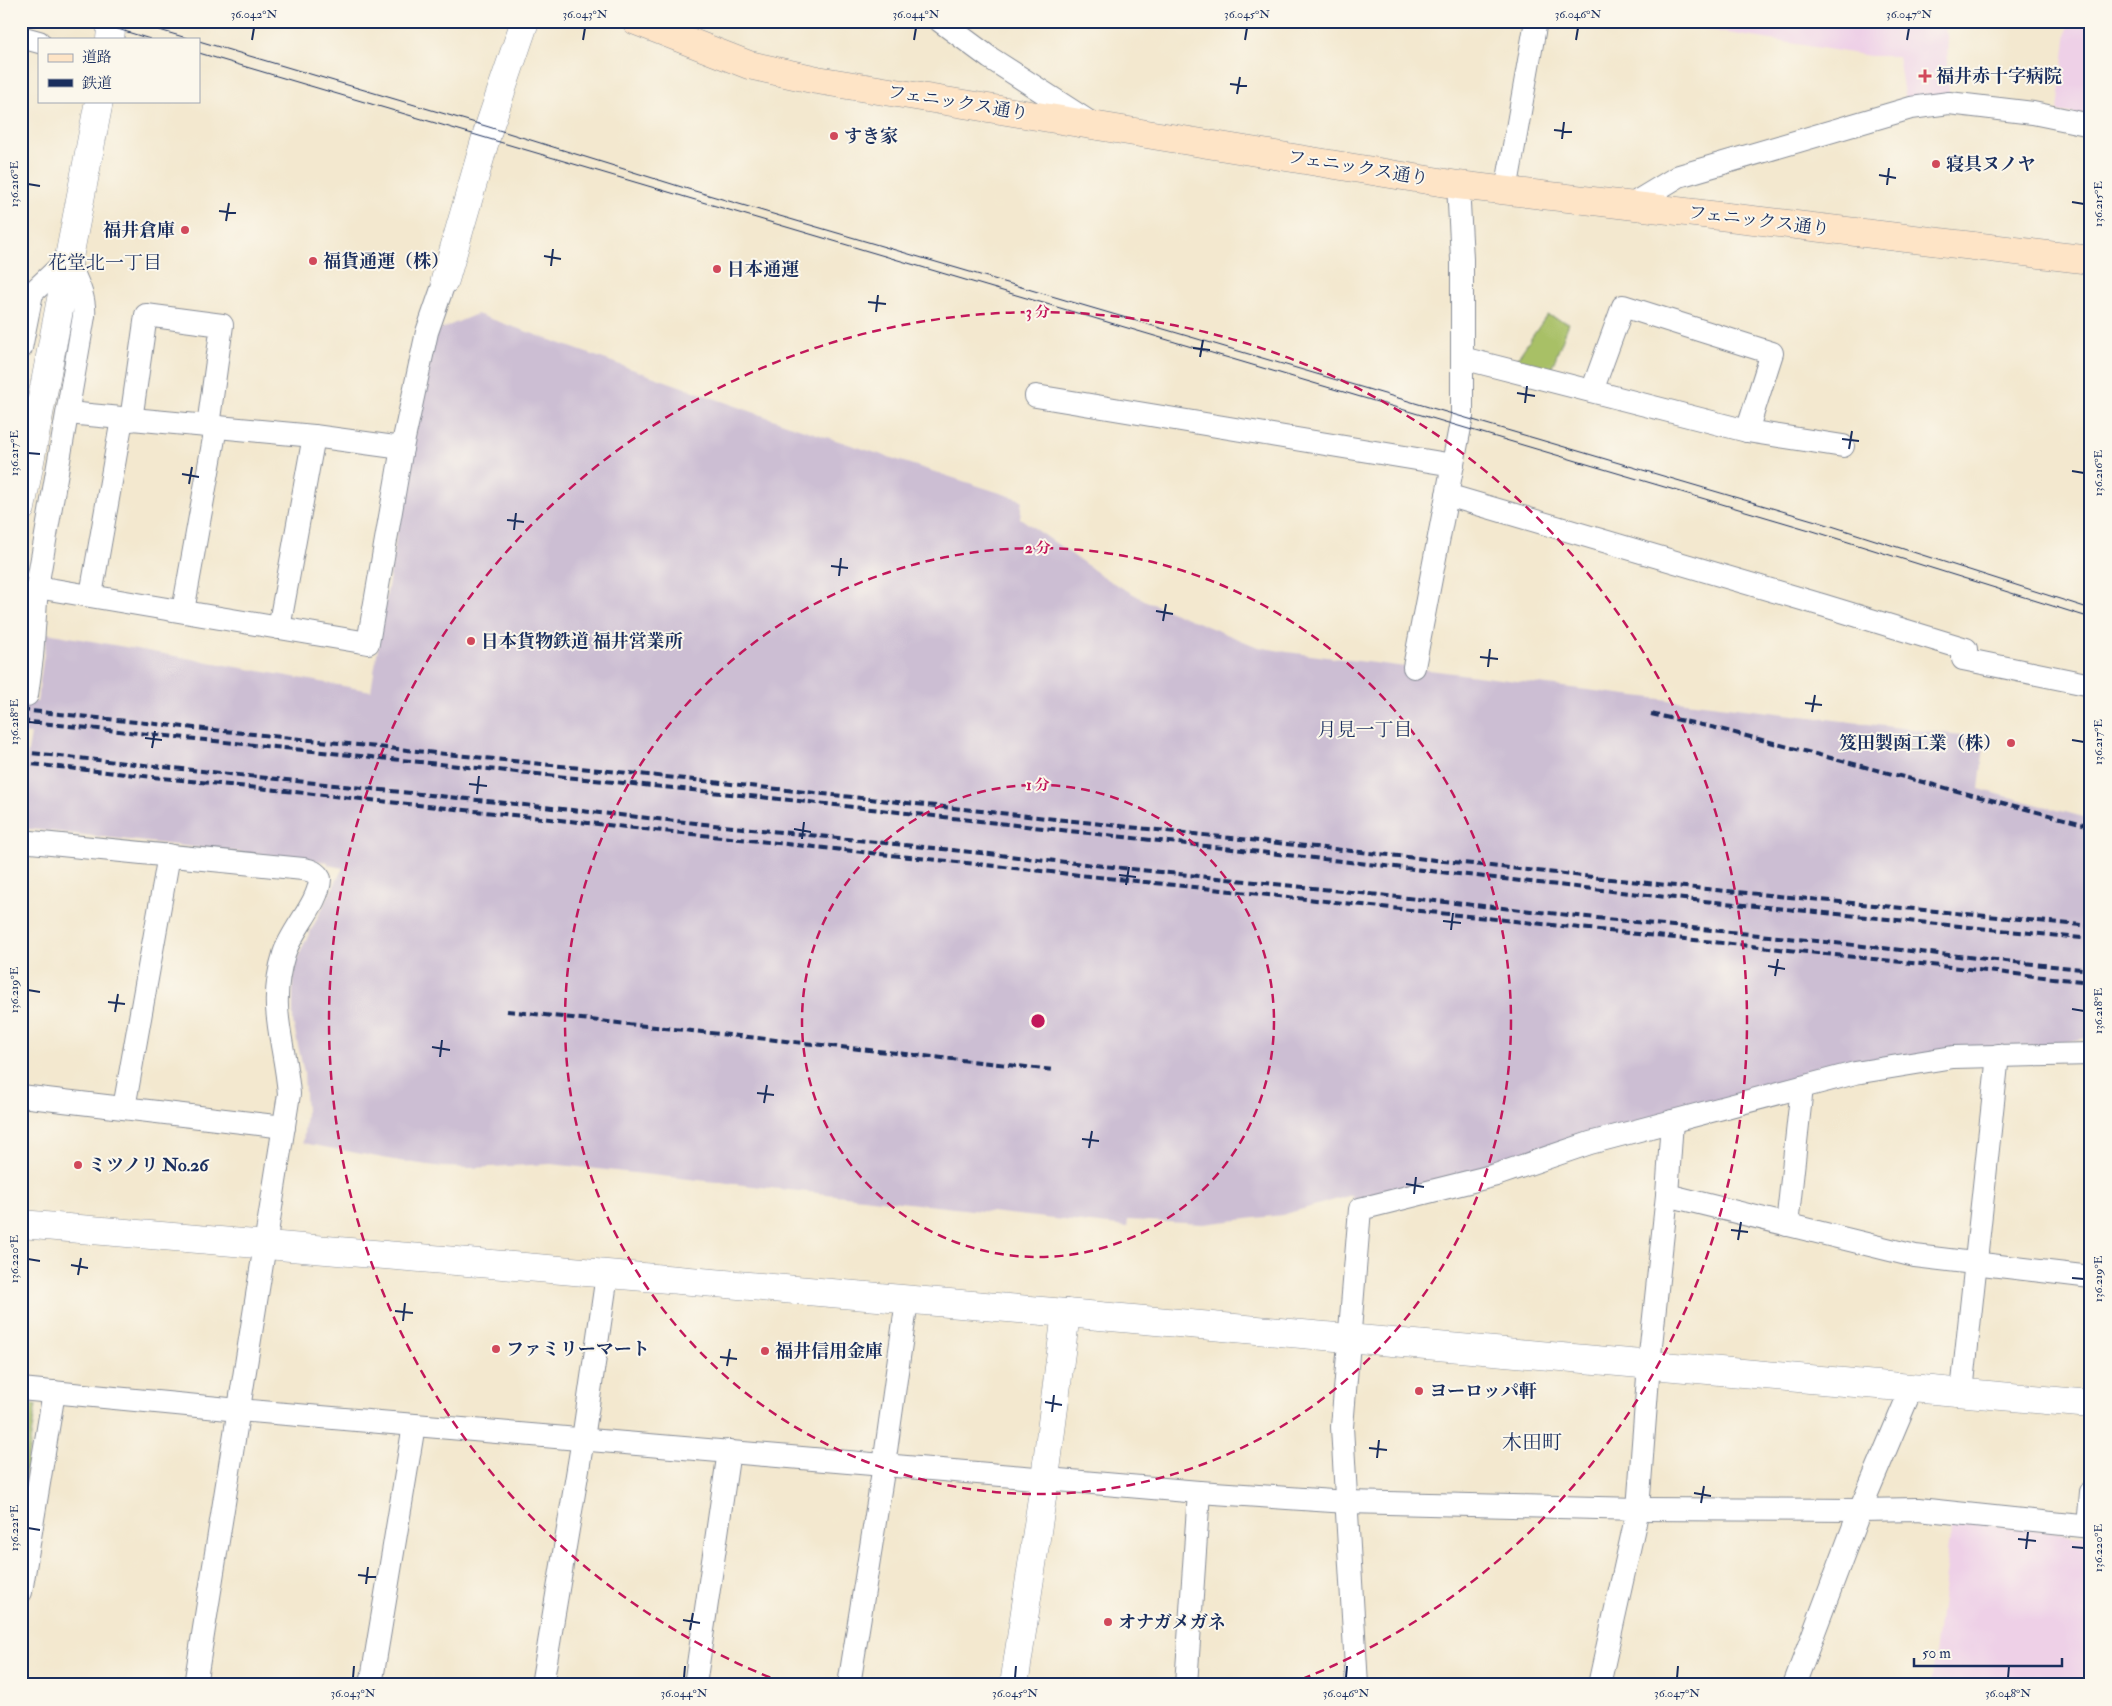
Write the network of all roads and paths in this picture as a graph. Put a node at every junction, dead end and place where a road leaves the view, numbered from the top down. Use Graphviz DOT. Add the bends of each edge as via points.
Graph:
graph roads {
  1 [pos="112,21"];
  2 [pos="525,21"];
  3 [pos="636,21"];
  4 [pos="940,21"];
  5 [pos="1536,21"];
  6 [pos="21,37"];
  7 [pos="110,38"];
  8 [pos="38,42"];
  9 [pos="99,102"];
  10 [pos="1094,125"];
  11 [pos="2091,125"];
  12 [pos="1458,185"];
  13 [pos="1506,190"];
  14 [pos="1631,206"];
  15 [pos="67,260"];
  16 [pos="2091,260"];
  17 [pos="445,280"];
  18 [pos="21,348"];
  19 [pos="1462,358"];
  20 [pos="1592,391"];
  21 [pos="1036,396"];
  22 [pos="68,413"];
  23 [pos="126,419"];
  24 [pos="212,427"];
  25 [pos="1747,431"];
  26 [pos="314,436"];
  27 [pos="1843,446"];
  28 [pos="402,448"];
  29 [pos="1453,465"];
  30 [pos="1447,495"];
  31 [pos="21,508"];
  32 [pos="37,586"];
  33 [pos="91,596"];
  34 [pos="183,611"];
  35 [pos="279,628"];
  36 [pos="1414,667"];
  37 [pos="2091,685"];
  38 [pos="21,694"];
  39 [pos="21,841"];
  40 [pos="169,855"];
  41 [pos="2091,1054"];
  42 [pos="1998,1056"];
  43 [pos="1802,1087"];
  44 [pos="21,1096"];
  45 [pos="124,1108"];
  46 [pos="1672,1121"];
  47 [pos="284,1127"];
  48 [pos="1667,1195"];
  49 [pos="21,1224"];
  50 [pos="1787,1225"];
  51 [pos="266,1244"];
  52 [pos="1976,1263"];
  53 [pos="607,1275"];
  54 [pos="2091,1277"];
  55 [pos="907,1300"];
  56 [pos="1066,1313"];
  57 [pos="1350,1338"];
  58 [pos="1649,1364"];
  59 [pos="1912,1387"];
  60 [pos="21,1389"];
  61 [pos="54,1392"];
  62 [pos="1962,1392"];
  63 [pos="2091,1404"];
  64 [pos="239,1410"];
  65 [pos="414,1425"];
  66 [pos="584,1439"];
  67 [pos="729,1451"];
  68 [pos="884,1464"];
  69 [pos="1045,1478"];
  70 [pos="1199,1492"];
  71 [pos="2091,1492"];
  72 [pos="1346,1502"];
  73 [pos="1638,1509"];
  74 [pos="1860,1510"];
  75 [pos="2089,1527"];
  76 [pos="21,1592"];
  77 [pos="194,1685"];
  78 [pos="370,1685"];
  79 [pos="542,1685"];
  80 [pos="695,1685"];
  81 [pos="849,1685"];
  82 [pos="1014,1685"];
  83 [pos="1186,1685"];
  84 [pos="1357,1685"];
  85 [pos="1599,1685"];
  86 [pos="1794,1685"];
  1 -- 7 [label="street"];
  2 -- 17 [label="street" via="487,132"];
  3 -- 10 [label="main road, フェニックス通り" via="749,65 817,80"];
  4 -- 10 [label="street" via="990,58"];
  5 -- 13 [label="street"];
  6 -- 8 [label="street"];
  9 -- 15 [label="street"];
  10 -- 12 [label="main road, フェニックス通り"];
  11 -- 14 [label="street" via="2033,113 1949,103 1910,108 1679,176"];
  12 -- 13 [label="main road, フェニックス通り"];
  12 -- 19 [label="street"];
  13 -- 14 [label="main road, フェニックス通り"];
  14 -- 16 [label="main road, フェニックス通り"];
  15 -- 18 [label="street" via="32,293"];
  15 -- 22 [label="street" via="81,292 84,310"];
  15 -- 31 [label="street"];
  17 -- 28 [label="street" via="427,332"];
  19 -- 20 [label="street"];
  19 -- 29 [label="street" via="1462,417"];
  20 -- 25 [label="street"];
  20 -- 25 [label="street" via="1623,306 1772,353"];
  21 -- 29 [label="street"];
  22 -- 23 [label="street"];
  22 -- 32 [label="street"];
  23 -- 24 [label="street"];
  23 -- 24 [label="street" via="146,315 222,325"];
  23 -- 33 [label="street"];
  24 -- 26 [label="street"];
  24 -- 34 [label="street"];
  25 -- 27 [label="street"];
  26 -- 28 [label="street"];
  26 -- 35 [label="street"];
  28 -- 35 [label="street" via="368,643"];
  29 -- 30 [label="street"];
  30 -- 36 [label="street"];
  30 -- 37 [label="street" via="1966,649 1963,659"];
  32 -- 33 [label="street"];
  32 -- 38 [label="street" via="27,695"];
  33 -- 34 [label="street"];
  34 -- 35 [label="street"];
  39 -- 40 [label="street"];
  40 -- 45 [label="street"];
  40 -- 47 [label="street" via="310,870 320,879 318,893 296,927 285,952 276,993 289,1094"];
  41 -- 42 [label="street"];
  42 -- 43 [label="street" via="1953,1057 1855,1073"];
  42 -- 52 [label="street"];
  43 -- 46 [label="street"];
  43 -- 50 [label="street"];
  44 -- 45 [label="street"];
  45 -- 47 [label="street"];
  46 -- 48 [label="street"];
  46 -- 57 [label="street" via="1590,1143 1496,1175 1360,1208"];
  47 -- 51 [label="street"];
  48 -- 50 [label="street"];
  48 -- 58 [label="street"];
  49 -- 51 [label="street"];
  50 -- 52 [label="street" via="1916,1256"];
  51 -- 53 [label="street"];
  51 -- 64 [label="street"];
  52 -- 54 [label="street"];
  52 -- 62 [label="street"];
  53 -- 55 [label="street"];
  53 -- 66 [label="street"];
  55 -- 56 [label="street"];
  55 -- 68 [label="street"];
  56 -- 57 [label="street"];
  56 -- 69 [label="street"];
  57 -- 58 [label="street"];
  57 -- 72 [label="street" via="1342,1427"];
  58 -- 59 [label="street"];
  58 -- 73 [label="street"];
  59 -- 62 [label="street"];
  59 -- 74 [label="street"];
  60 -- 61 [label="street"];
  61 -- 64 [label="street"];
  61 -- 76 [label="street"];
  62 -- 63 [label="street"];
  64 -- 65 [label="street"];
  64 -- 77 [label="street"];
  65 -- 66 [label="street"];
  65 -- 78 [label="street"];
  66 -- 67 [label="street"];
  66 -- 79 [label="street"];
  67 -- 68 [label="street"];
  67 -- 80 [label="street"];
  68 -- 69 [label="street"];
  68 -- 81 [label="street"];
  69 -- 70 [label="street"];
  69 -- 82 [label="street"];
  70 -- 72 [label="street"];
  70 -- 83 [label="street"];
  71 -- 75 [label="street"];
  72 -- 73 [label="street"];
  72 -- 84 [label="street"];
  73 -- 74 [label="street"];
  73 -- 85 [label="street"];
  74 -- 75 [label="street" via="1918,1509"];
  74 -- 86 [label="street"];
}
